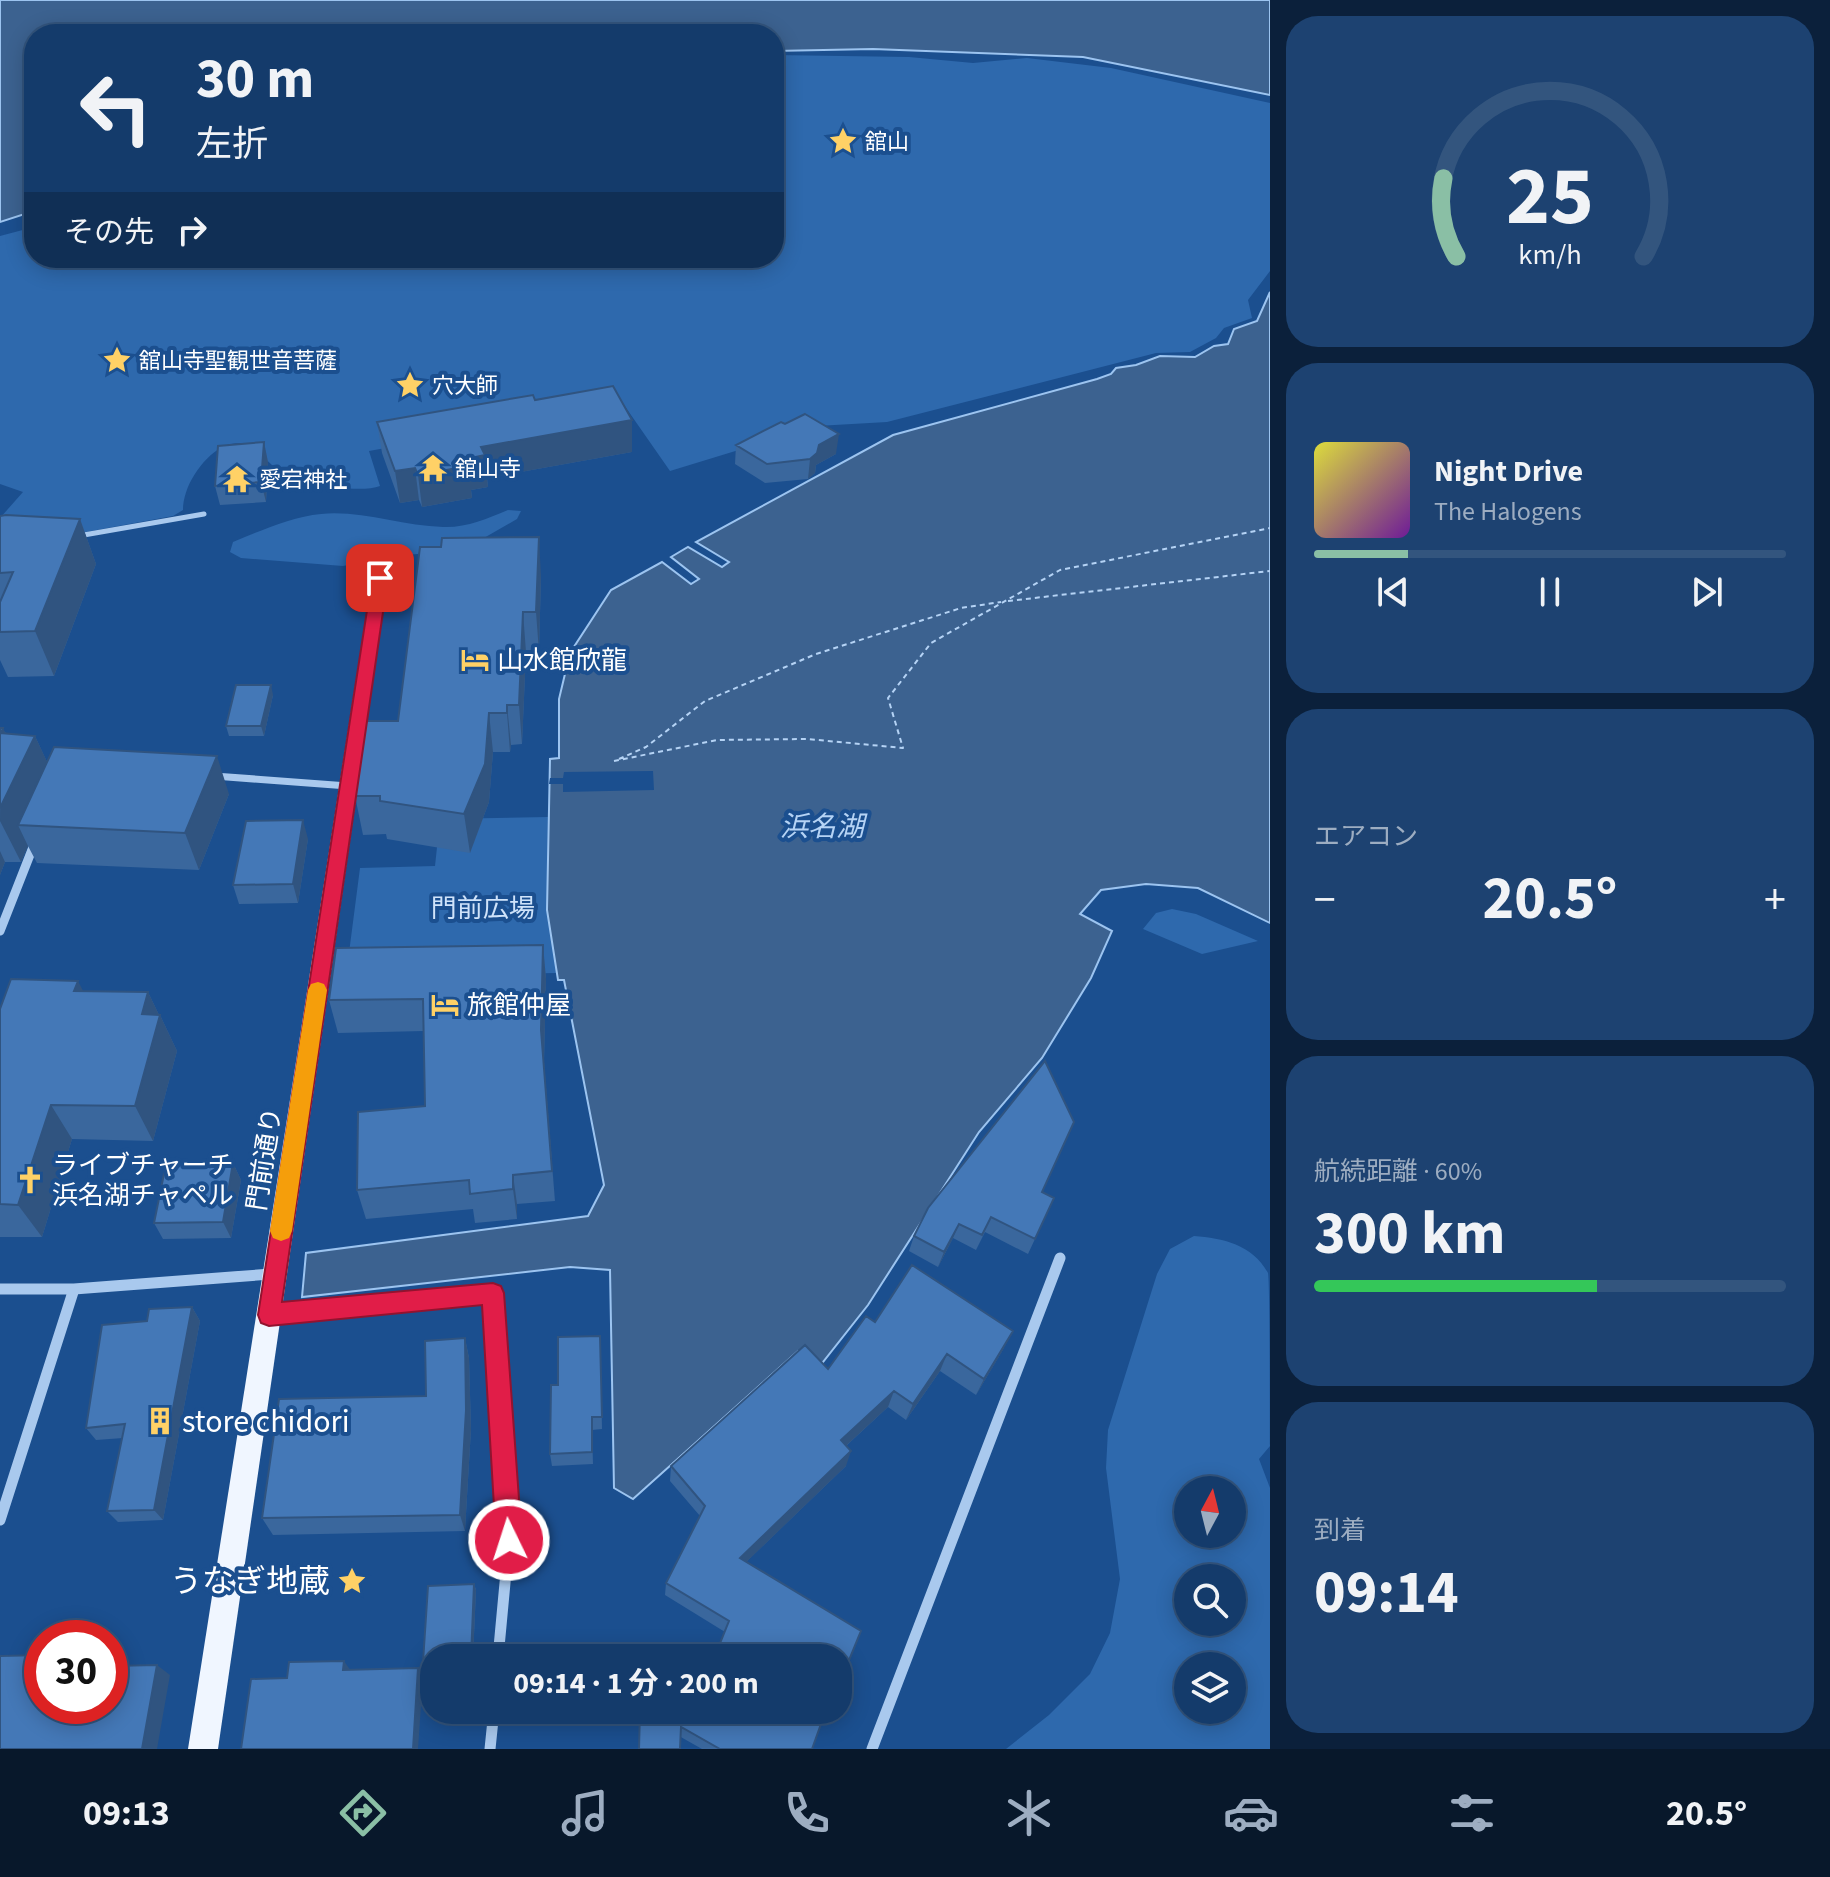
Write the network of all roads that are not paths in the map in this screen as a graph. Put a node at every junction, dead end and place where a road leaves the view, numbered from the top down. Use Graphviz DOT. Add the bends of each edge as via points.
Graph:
graph roads {
  1 [pos="204,514"];
  2 [pos="63,539"];
  3 [pos="380,578"];
  4 [pos="196,774"];
  5 [pos="348,786"];
  6 [pos="42,826"];
  7 [pos="0,931"];
  8 [pos="1060,1258"];
  9 [pos="275,1274"];
  10 [pos="0,1289"];
  11 [pos="74,1289"];
  12 [pos="269,1315"];
  13 [pos="0,1520"];
  14 [pos="499,1644"];
  15 [pos="493,1724"];
  16 [pos="203,1749"];
  17 [pos="490,1749"];
  18 [pos="872,1749"];
  1 -- 2 [label="lane"];
  3 -- 5 [label="main road, 門前通り"];
  4 -- 5 [label="street"];
  5 -- 9 [label="main road, 門前通り"];
  6 -- 7 [label="street"];
  8 -- 18 [label="street"];
  9 -- 11 [label="street"];
  9 -- 12 [label="main road, 門前通り"];
  10 -- 11 [label="street"];
  11 -- 13 [label="street"];
  12 -- 14 [label="street" via="493,1293 509,1540"];
  12 -- 16 [label="main road, 門前通り"];
  15 -- 17 [label="street"];
}
